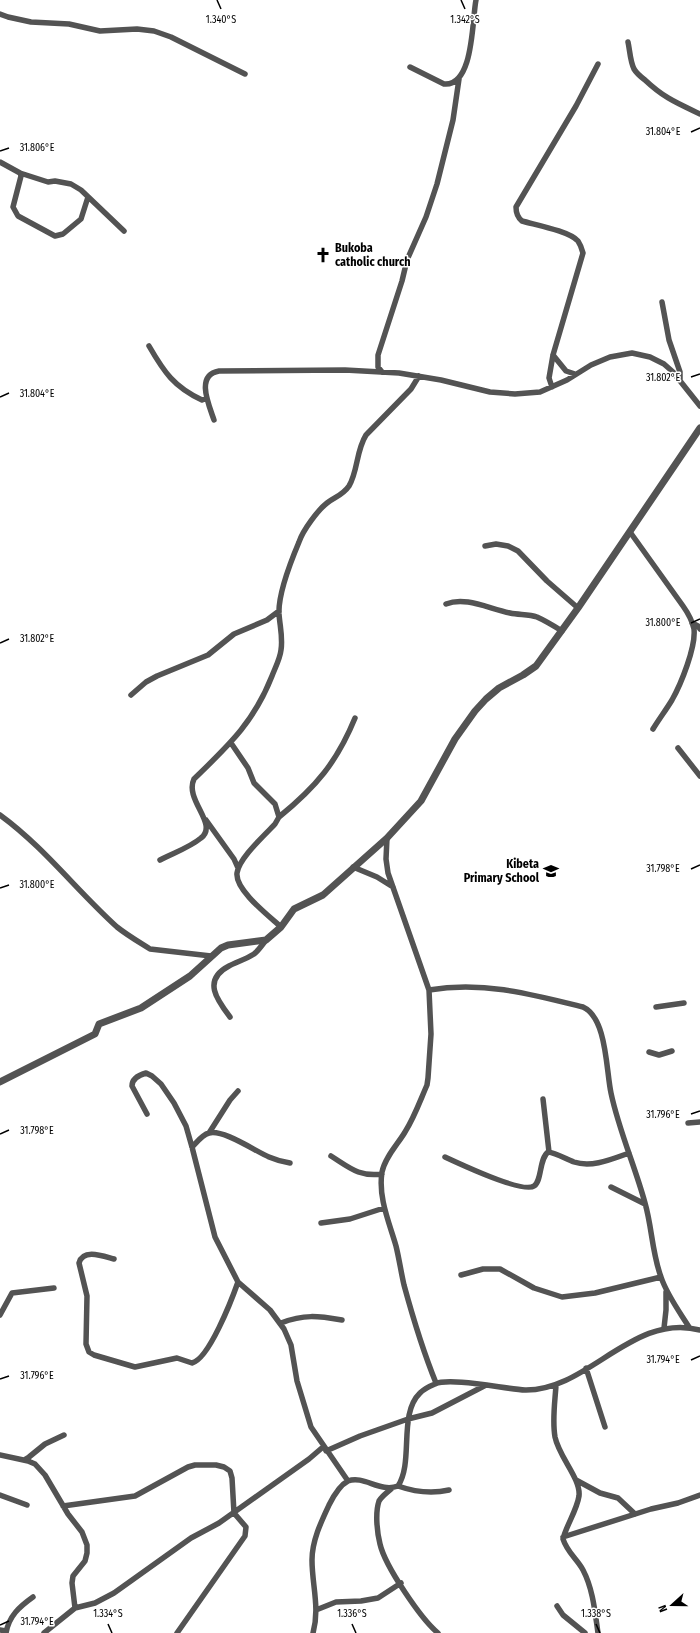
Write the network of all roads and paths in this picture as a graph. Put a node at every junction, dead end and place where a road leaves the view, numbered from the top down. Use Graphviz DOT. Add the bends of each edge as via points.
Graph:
graph roads {
  1 [pos="476,0"];
  2 [pos="0,14"];
  3 [pos="628,42"];
  4 [pos="598,64"];
  5 [pos="410,67"];
  6 [pos="245,74"];
  7 [pos="459,79"];
  8 [pos="700,114"];
  9 [pos="0,162"];
  10 [pos="20,173"];
  11 [pos="88,197"];
  12 [pos="124,231"];
  13 [pos="662,302"];
  14 [pos="149,346"];
  15 [pos="553,355"];
  16 [pos="382,372"];
  17 [pos="575,374"];
  18 [pos="419,376"];
  19 [pos="680,380"];
  20 [pos="552,388"];
  21 [pos="207,398"];
  22 [pos="700,406"];
  23 [pos="214,420"];
  24 [pos="700,430"];
  25 [pos="630,532"];
  26 [pos="484,546"];
  27 [pos="446,604"];
  28 [pos="578,608"];
  29 [pos="280,611"];
  30 [pos="692,623"];
  31 [pos="700,630"];
  32 [pos="562,631"];
  33 [pos="132,695"];
  34 [pos="355,718"];
  35 [pos="653,729"];
  36 [pos="231,743"];
  37 [pos="678,748"];
  38 [pos="700,776"];
  39 [pos="202,814"];
  40 [pos="0,815"];
  41 [pos="279,817"];
  42 [pos="388,838"];
  43 [pos="160,860"];
  44 [pos="353,867"];
  45 [pos="238,868"];
  46 [pos="393,887"];
  47 [pos="281,927"];
  48 [pos="266,940"];
  49 [pos="211,956"];
  50 [pos="429,990"];
  51 [pos="684,1003"];
  52 [pos="656,1007"];
  53 [pos="230,1017"];
  54 [pos="672,1051"];
  55 [pos="650,1052"];
  56 [pos="0,1082"];
  57 [pos="238,1091"];
  58 [pos="543,1099"];
  59 [pos="147,1114"];
  60 [pos="700,1122"];
  61 [pos="688,1123"];
  62 [pos="209,1133"];
  63 [pos="192,1147"];
  64 [pos="549,1152"];
  65 [pos="629,1153"];
  66 [pos="331,1156"];
  67 [pos="444,1157"];
  68 [pos="290,1163"];
  69 [pos="382,1174"];
  70 [pos="611,1187"];
  71 [pos="645,1204"];
  72 [pos="384,1208"];
  73 [pos="321,1223"];
  74 [pos="114,1259"];
  75 [pos="461,1275"];
  76 [pos="661,1277"];
  77 [pos="238,1282"];
  78 [pos="54,1288"];
  79 [pos="666,1289"];
  80 [pos="0,1315"];
  81 [pos="342,1320"];
  82 [pos="281,1323"];
  83 [pos="689,1327"];
  84 [pos="664,1328"];
  85 [pos="700,1330"];
  86 [pos="586,1368"];
  87 [pos="436,1383"];
  88 [pos="486,1385"];
  89 [pos="556,1385"];
  90 [pos="408,1419"];
  91 [pos="605,1427"];
  92 [pos="64,1435"];
  93 [pos="325,1449"];
  94 [pos="0,1455"];
  95 [pos="24,1460"];
  96 [pos="576,1480"];
  97 [pos="348,1481"];
  98 [pos="395,1487"];
  99 [pos="449,1490"];
  100 [pos="0,1495"];
  101 [pos="700,1495"];
  102 [pos="27,1505"];
  103 [pos="63,1506"];
  104 [pos="234,1513"];
  105 [pos="635,1514"];
  106 [pos="563,1537"];
  107 [pos="401,1583"];
  108 [pos="33,1597"];
  109 [pos="557,1606"];
  110 [pos="76,1608"];
  111 [pos="316,1610"];
  112 [pos="4,1631"];
  113 [pos="44,1633"];
  114 [pos="177,1633"];
  115 [pos="313,1633"];
  116 [pos="438,1633"];
  117 [pos="585,1633"];
  118 [pos="598,1633"];
  1 -- 7 [label="street" via="470,55"];
  2 -- 6 [label="street" via="31,22 69,24 100,31 154,30"];
  3 -- 8 [label="street" via="634,70 638,74 667,98"];
  4 -- 15 [label="street" via="516,207 522,221 557,230 578,241 581,248 581,261"];
  5 -- 7 [label="street" via="444,84"];
  7 -- 16 [label="street" via="453,120 437,184 407,260 378,355 378,367"];
  9 -- 10 [label="street"];
  10 -- 11 [label="street" via="48,182 72,184"];
  10 -- 11 [label="street" via="14,212 55,236 63,234 80,219"];
  11 -- 12 [label="street"];
  13 -- 19 [label="street"];
  14 -- 21 [label="street" via="162,369 180,388 202,400"];
  15 -- 17 [label="street" via="566,371"];
  15 -- 20 [label="street" via="549,378"];
  16 -- 18 [label="street"];
  16 -- 21 [label="street" via="218,370 210,374 207,380"];
  17 -- 19 [label="street" via="610,357 632,353 664,364"];
  17 -- 20 [label="street"];
  18 -- 20 [label="street" via="490,392 540,392"];
  18 -- 29 [label="street" via="411,389 366,435 348,487 322,508 300,539 283,587"];
  19 -- 22 [label="street"];
  21 -- 23 [label="street"];
  24 -- 25 [label="street"];
  25 -- 28 [label="street"];
  25 -- 30 [label="street" via="683,606"];
  26 -- 28 [label="street" via="496,544 518,551 546,581"];
  27 -- 32 [label="street" via="464,602 529,615"];
  28 -- 32 [label="street"];
  29 -- 33 [label="street" via="267,620 234,634 208,655 146,682"];
  29 -- 36 [label="street" via="282,642 278,662 257,709"];
  30 -- 31 [label="street"];
  30 -- 35 [label="street" via="694,638 691,652 673,698"];
  32 -- 42 [label="street" via="531,670 499,688 475,711 455,739 421,801"];
  34 -- 41 [label="street" via="345,743 330,766 301,799"];
  36 -- 39 [label="street" via="192,783 192,793"];
  36 -- 41 [label="street" via="248,768 254,783 275,804"];
  37 -- 38 [label="street"];
  39 -- 43 [label="street" via="206,830 202,838"];
  39 -- 45 [label="street" via="234,858"];
  40 -- 49 [label="street" via="40,849 118,928 150,949"];
  41 -- 45 [label="street"];
  42 -- 44 [label="street"];
  42 -- 46 [label="street" via="386,859"];
  44 -- 46 [label="street"];
  44 -- 47 [label="street" via="323,895 294,910"];
  45 -- 47 [label="street" via="237,878 241,888"];
  46 -- 50 [label="street"];
  47 -- 48 [label="street"];
  48 -- 49 [label="street" via="228,945"];
  48 -- 53 [label="street" via="253,954 228,967 216,977 215,995"];
  49 -- 56 [label="street" via="190,976 141,1008 99,1024 94,1034"];
  50 -- 65 [label="street" via="452,986 513,990 588,1010 596,1020 603,1042 611,1093"];
  50 -- 69 [label="street" via="431,1034 428,1078 412,1119 394,1147"];
  51 -- 52 [label="street"];
  54 -- 55 [label="street" via="657,1055"];
  57 -- 62 [label="street"];
  58 -- 64 [label="street"];
  59 -- 63 [label="street" via="132,1086 132,1081 136,1077 146,1073 158,1080 174,1103 188,1131"];
  60 -- 61 [label="street"];
  62 -- 63 [label="street"];
  62 -- 68 [label="street" via="220,1133 268,1157"];
  63 -- 77 [label="street" via="214,1237"];
  64 -- 65 [label="street" via="588,1164"];
  64 -- 67 [label="street" via="536,1183 530,1187 505,1182"];
  65 -- 71 [label="street"];
  66 -- 69 [label="street" via="362,1174"];
  69 -- 72 [label="street"];
  70 -- 71 [label="street"];
  71 -- 76 [label="street"];
  72 -- 73 [label="street" via="350,1219"];
  72 -- 87 [label="street" via="424,1353"];
  74 -- 77 [label="street" via="93,1254 82,1257 79,1263 88,1306 86,1344 89,1352 94,1355 131,1367 147,1366 172,1358 192,1363 198,1361 208,1349 230,1307"];
  75 -- 76 [label="street" via="491,1268 500,1269 534,1288 562,1297 595,1293"];
  76 -- 79 [label="street"];
  77 -- 82 [label="street"];
  78 -- 80 [label="street" via="12,1293"];
  79 -- 83 [label="street"];
  79 -- 84 [label="street"];
  81 -- 82 [label="street" via="305,1316"];
  82 -- 93 [label="street" via="291,1345 297,1381 309,1421"];
  83 -- 84 [label="street"];
  83 -- 85 [label="street"];
  84 -- 86 [label="street" via="638,1338"];
  86 -- 89 [label="street"];
  86 -- 91 [label="street"];
  87 -- 88 [label="street"];
  87 -- 90 [label="street" via="414,1400"];
  88 -- 89 [label="street" via="524,1390 540,1390"];
  88 -- 90 [label="street" via="432,1413"];
  89 -- 96 [label="street" via="555,1438"];
  90 -- 93 [label="street"];
  90 -- 98 [label="street" via="405,1469 403,1479"];
  92 -- 95 [label="street" via="45,1444"];
  93 -- 97 [label="street"];
  93 -- 104 [label="street"];
  94 -- 95 [label="street"];
  95 -- 103 [label="street" via="39,1468"];
  96 -- 105 [label="street" via="600,1493 618,1498"];
  96 -- 106 [label="street" via="579,1497"];
  97 -- 98 [label="street" via="356,1480 377,1486"];
  97 -- 111 [label="street" via="338,1491 325,1514 313,1547"];
  98 -- 99 [label="street" via="429,1492"];
  98 -- 107 [label="street" via="381,1498 377,1519 380,1544"];
  100 -- 102 [label="street"];
  101 -- 105 [label="street"];
  103 -- 104 [label="street" via="129,1498 141,1494 188,1467 216,1465 230,1471"];
  103 -- 110 [label="street" via="82,1532 87,1545 86,1561 73,1576"];
  104 -- 110 [label="street" via="191,1538 114,1593 95,1603"];
  104 -- 114 [label="street" via="246,1527 246,1536"];
  105 -- 106 [label="street"];
  106 -- 118 [label="street" via="568,1553 583,1570 593,1601"];
  107 -- 111 [label="street" via="378,1598 336,1602"];
  107 -- 116 [label="street" via="415,1606"];
  108 -- 112 [label="street" via="12,1616"];
  109 -- 117 [label="street" via="563,1615"];
  110 -- 113 [label="street"];
  111 -- 115 [label="street"];
}
